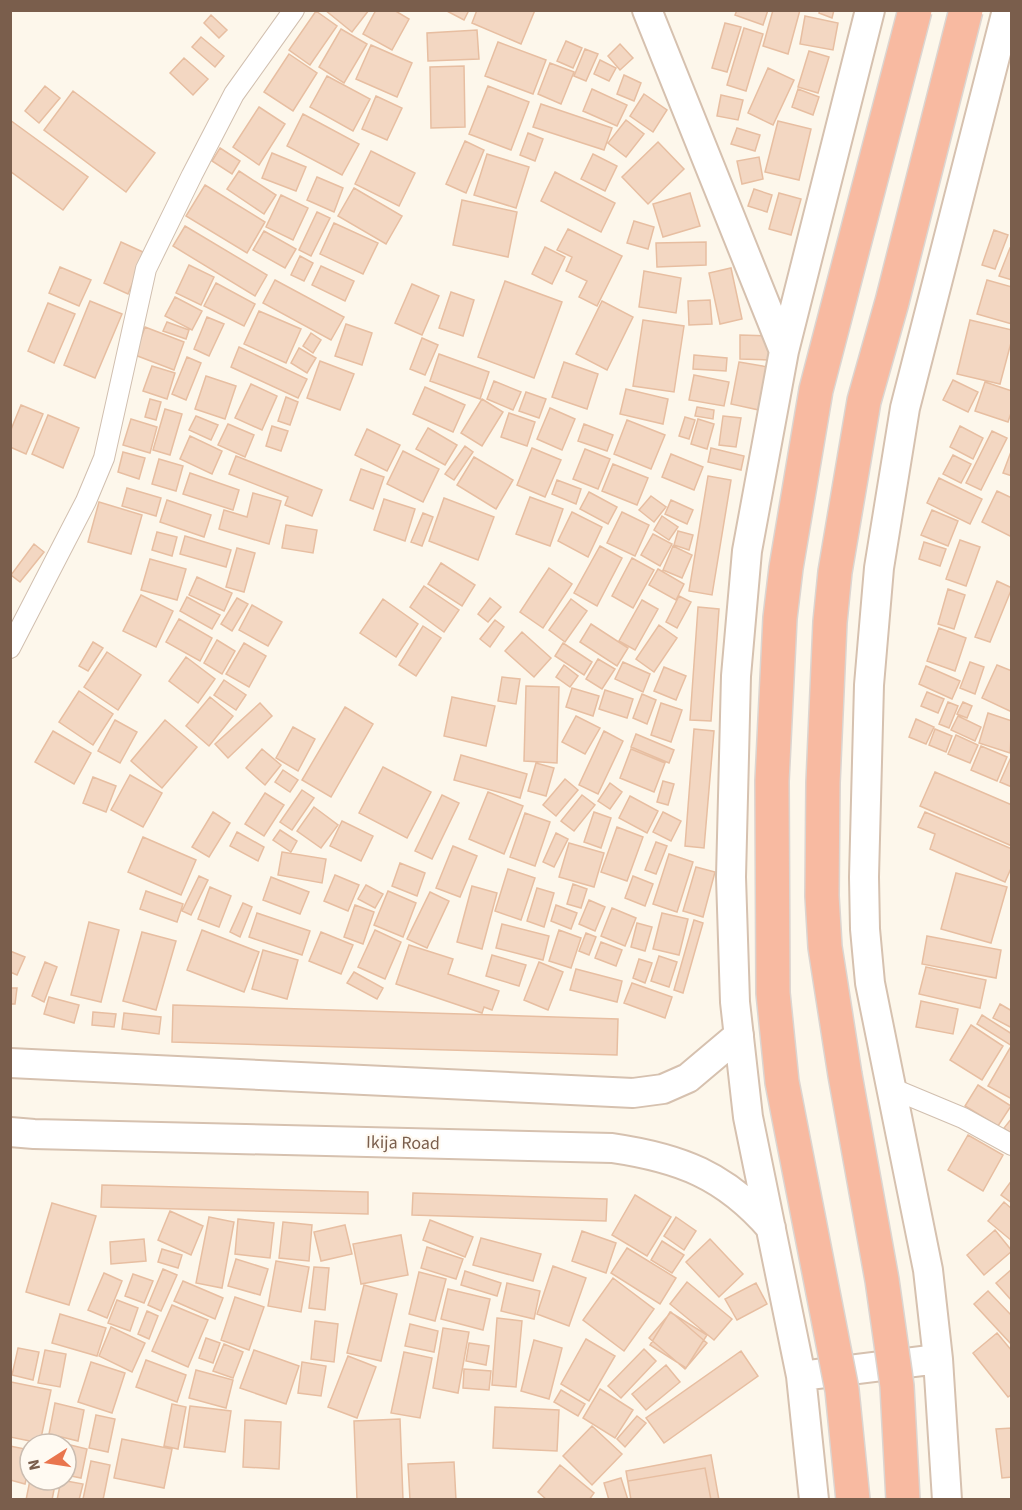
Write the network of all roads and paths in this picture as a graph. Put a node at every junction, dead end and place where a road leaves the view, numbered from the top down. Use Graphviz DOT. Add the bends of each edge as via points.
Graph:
graph roads {
  1 [pos="294,10"];
  2 [pos="647,10"];
  3 [pos="870,10"];
  4 [pos="915,10"];
  5 [pos="966,10"];
  6 [pos="1007,10"];
  7 [pos="784,351"];
  8 [pos="10,648"];
  9 [pos="739,1035"];
  10 [pos="10,1063"];
  11 [pos="891,1088"];
  12 [pos="10,1132"];
  13 [pos="1011,1145"];
  14 [pos="771,1228"];
  15 [pos="938,1359"];
  16 [pos="801,1376"];
  17 [pos="814,1500"];
  18 [pos="853,1500"];
  19 [pos="903,1500"];
  20 [pos="946,1500"];
  1 -- 8 [label="street" via="234,94 146,269 104,458"];
  2 -- 7 [label="street"];
  3 -- 7 [label="street"];
  4 -- 18 [label="highway, bridge" via="816,390 780,618 772,782 773,993 782,1082 842,1390"];
  5 -- 19 [label="highway, bridge" via="864,401 835,572 823,783 825,946 897,1386"];
  6 -- 11 [label="street" via="905,408 879,568 869,685 865,929 870,982"];
  7 -- 9 [label="street" via="747,551 736,676 731,877"];
  9 -- 10 [label="street" via="688,1078 663,1089 633,1093"];
  9 -- 14 [label="street" via="748,1117"];
  11 -- 13 [label="street" via="963,1118"];
  11 -- 15 [label="street" via="928,1270"];
  12 -- 14 [label="street, Ikija Road" via="612,1148 649,1153 708,1175 752,1206"];
  14 -- 16 [label="street"];
  15 -- 16 [label="street"];
  15 -- 20 [label="street"];
  16 -- 17 [label="street"];
}
